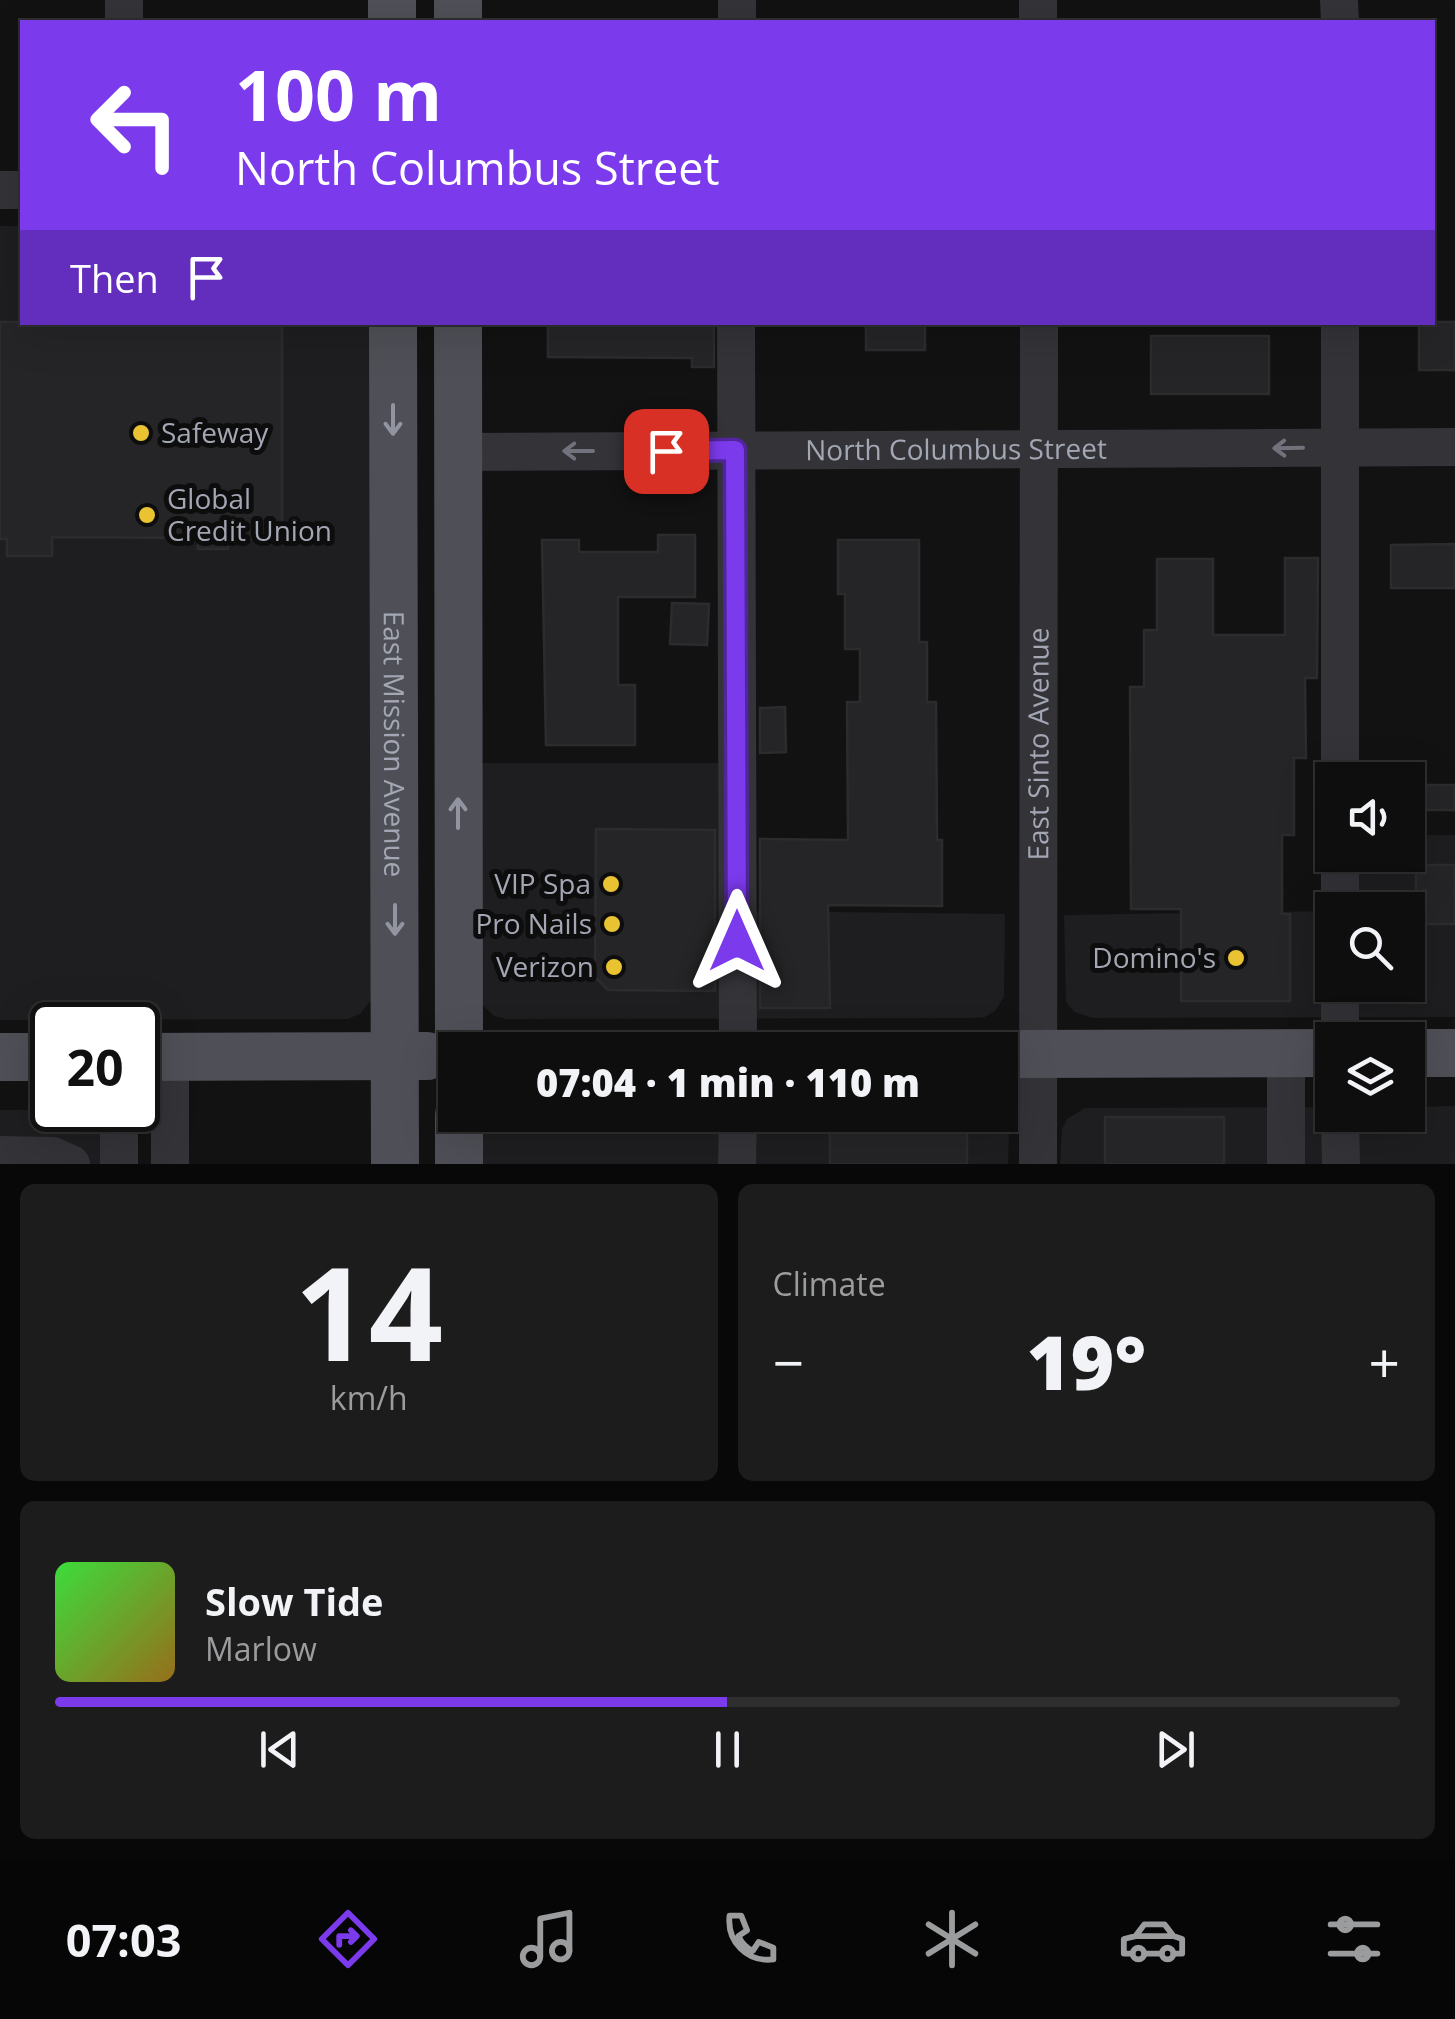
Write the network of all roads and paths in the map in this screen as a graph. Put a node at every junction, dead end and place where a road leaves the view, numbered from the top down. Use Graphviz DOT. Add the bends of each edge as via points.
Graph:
graph roads {
  1 [pos="393,325"];
  2 [pos="458,325"];
  3 [pos="736,325"];
  4 [pos="1039,325"];
  5 [pos="1340,325"];
  6 [pos="1455,447"];
  7 [pos="1340,448"];
  8 [pos="735,450"];
  9 [pos="1039,450"];
  10 [pos="458,452"];
  11 [pos="1340,762"];
  12 [pos="457,1032"];
  13 [pos="738,1032"];
  14 [pos="1286,1052"];
  15 [pos="1315,1052"];
  16 [pos="1455,1052"];
  17 [pos="1425,1053"];
  18 [pos="438,1054"];
  19 [pos="1019,1054"];
  20 [pos="395,1056"];
  21 [pos="0,1057"];
  22 [pos="30,1057"];
  23 [pos="160,1057"];
  24 [pos="160,1097"];
  25 [pos="119,1132"];
  26 [pos="459,1132"];
  27 [pos="738,1132"];
  28 [pos="1340,1132"];
  29 [pos="0,1156"];
  30 [pos="71,1164"];
  31 [pos="119,1164"];
  32 [pos="170,1164"];
  33 [pos="395,1164"];
  34 [pos="459,1164"];
  35 [pos="737,1164"];
  36 [pos="1038,1164"];
  37 [pos="1286,1164"];
  38 [pos="1340,1164"];
  1 -- 20 [label="main road, East Mission Avenue, one-way"];
  2 -- 10 [label="main road"];
  3 -- 8 [label="street"];
  4 -- 9 [label="street, East Sinto Avenue"];
  5 -- 7 [label="street"];
  6 -- 7 [label="street, North Columbus Street"];
  7 -- 9 [label="street, North Columbus Street, one-way"];
  7 -- 11 [label="street"];
  8 -- 9 [label="street, North Columbus Street"];
  8 -- 10 [label="street, North Columbus Street, one-way"];
  8 -- 13 [label="street"];
  9 -- 19 [label="street, East Sinto Avenue"];
  12 -- 10 [label="main road, one-way"];
  14 -- 15 [label="main road"];
  14 -- 19 [label="main road"];
  14 -- 37 [label="street"];
  16 -- 17 [label="main road"];
  18 -- 20 [label="main road"];
  19 -- 36 [label="street, East Sinto Avenue"];
  20 -- 23 [label="main road"];
  20 -- 33 [label="main road, East Mission Avenue"];
  21 -- 22 [label="main road"];
  24 -- 32 [label="street"];
  25 -- 31 [label="street"];
  26 -- 34 [label="main road"];
  27 -- 35 [label="street"];
  28 -- 38 [label="street"];
  29 -- 30 [label="street" via="53,1156"];
}
